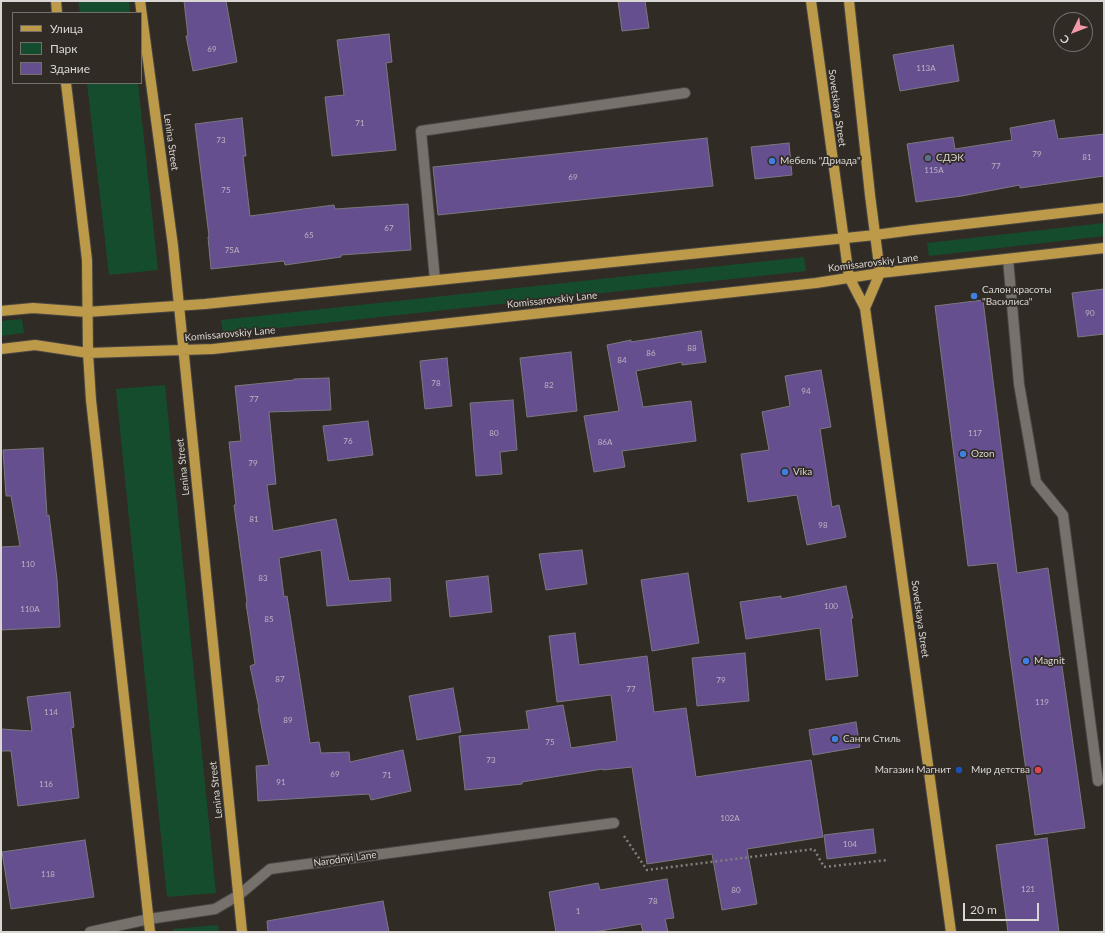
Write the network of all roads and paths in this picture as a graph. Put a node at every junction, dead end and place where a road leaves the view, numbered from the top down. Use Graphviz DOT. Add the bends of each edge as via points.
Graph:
graph roads {
  1 [pos="56,1"];
  2 [pos="140,1"];
  3 [pos="811,1"];
  4 [pos="849,1"];
  5 [pos="57,12"];
  6 [pos="141,12"];
  7 [pos="142,16"];
  8 [pos="66,84"];
  9 [pos="685,93"];
  10 [pos="1104,208"];
  11 [pos="875,235"];
  12 [pos="843,238"];
  13 [pos="1104,248"];
  14 [pos="1008,259"];
  15 [pos="880,273"];
  16 [pos="849,278"];
  17 [pos="435,280"];
  18 [pos="179,306"];
  19 [pos="865,308"];
  20 [pos="1,311"];
  21 [pos="87,312"];
  22 [pos="1,349"];
  23 [pos="184,350"];
  24 [pos="88,353"];
  25 [pos="1098,781"];
  26 [pos="614,823"];
  27 [pos="888,860"];
  28 [pos="239,895"];
  29 [pos="149,919"];
  30 [pos="90,932"];
  31 [pos="150,932"];
  32 [pos="242,932"];
  33 [pos="951,932"];
  1 -- 5 [label="main road"];
  2 -- 6 [label="main road, Lenina Street"];
  3 -- 12 [label="main road, Sovetskaya Street"];
  4 -- 11 [label="main road"];
  7 -- 18 [label="main road, Lenina Street"];
  8 -- 21 [label="main road" via="87,260"];
  9 -- 17 [label="street" via="420,131"];
  10 -- 11 [label="main road"];
  11 -- 12 [label="main road"];
  11 -- 15 [label="main road"];
  12 -- 16 [label="main road, Sovetskaya Street"];
  12 -- 17 [label="main road"];
  13 -- 14 [label="main road, Komissarovskiy Lane"];
  14 -- 15 [label="main road, Komissarovskiy Lane"];
  14 -- 25 [label="street" via="1019,384 1036,482 1063,515"];
  15 -- 16 [label="main road, Komissarovskiy Lane"];
  15 -- 19 [label="main road"];
  16 -- 19 [label="main road, Sovetskaya Street"];
  16 -- 23 [label="main road, Komissarovskiy Lane" via="213,349"];
  17 -- 18 [label="main road"];
  18 -- 21 [label="main road"];
  18 -- 23 [label="main road, Lenina Street"];
  19 -- 33 [label="main road, Sovetskaya Street"];
  20 -- 21 [label="main road" via="33,308"];
  21 -- 24 [label="main road"];
  22 -- 24 [label="main road, Komissarovskiy Lane" via="35,345"];
  23 -- 24 [label="main road, Komissarovskiy Lane"];
  23 -- 28 [label="main road, Lenina Street"];
  24 -- 29 [label="main road"];
  26 -- 27 [label="path" via="647,870 814,848 824,867"];
  26 -- 28 [label="street, Narodnyi Lane" via="270,869"];
  28 -- 29 [label="street, Narodnyi Lane" via="215,909"];
  28 -- 32 [label="main road, Lenina Street"];
  29 -- 30 [label="street, Narodnyi Lane"];
  29 -- 31 [label="main road"];
}
